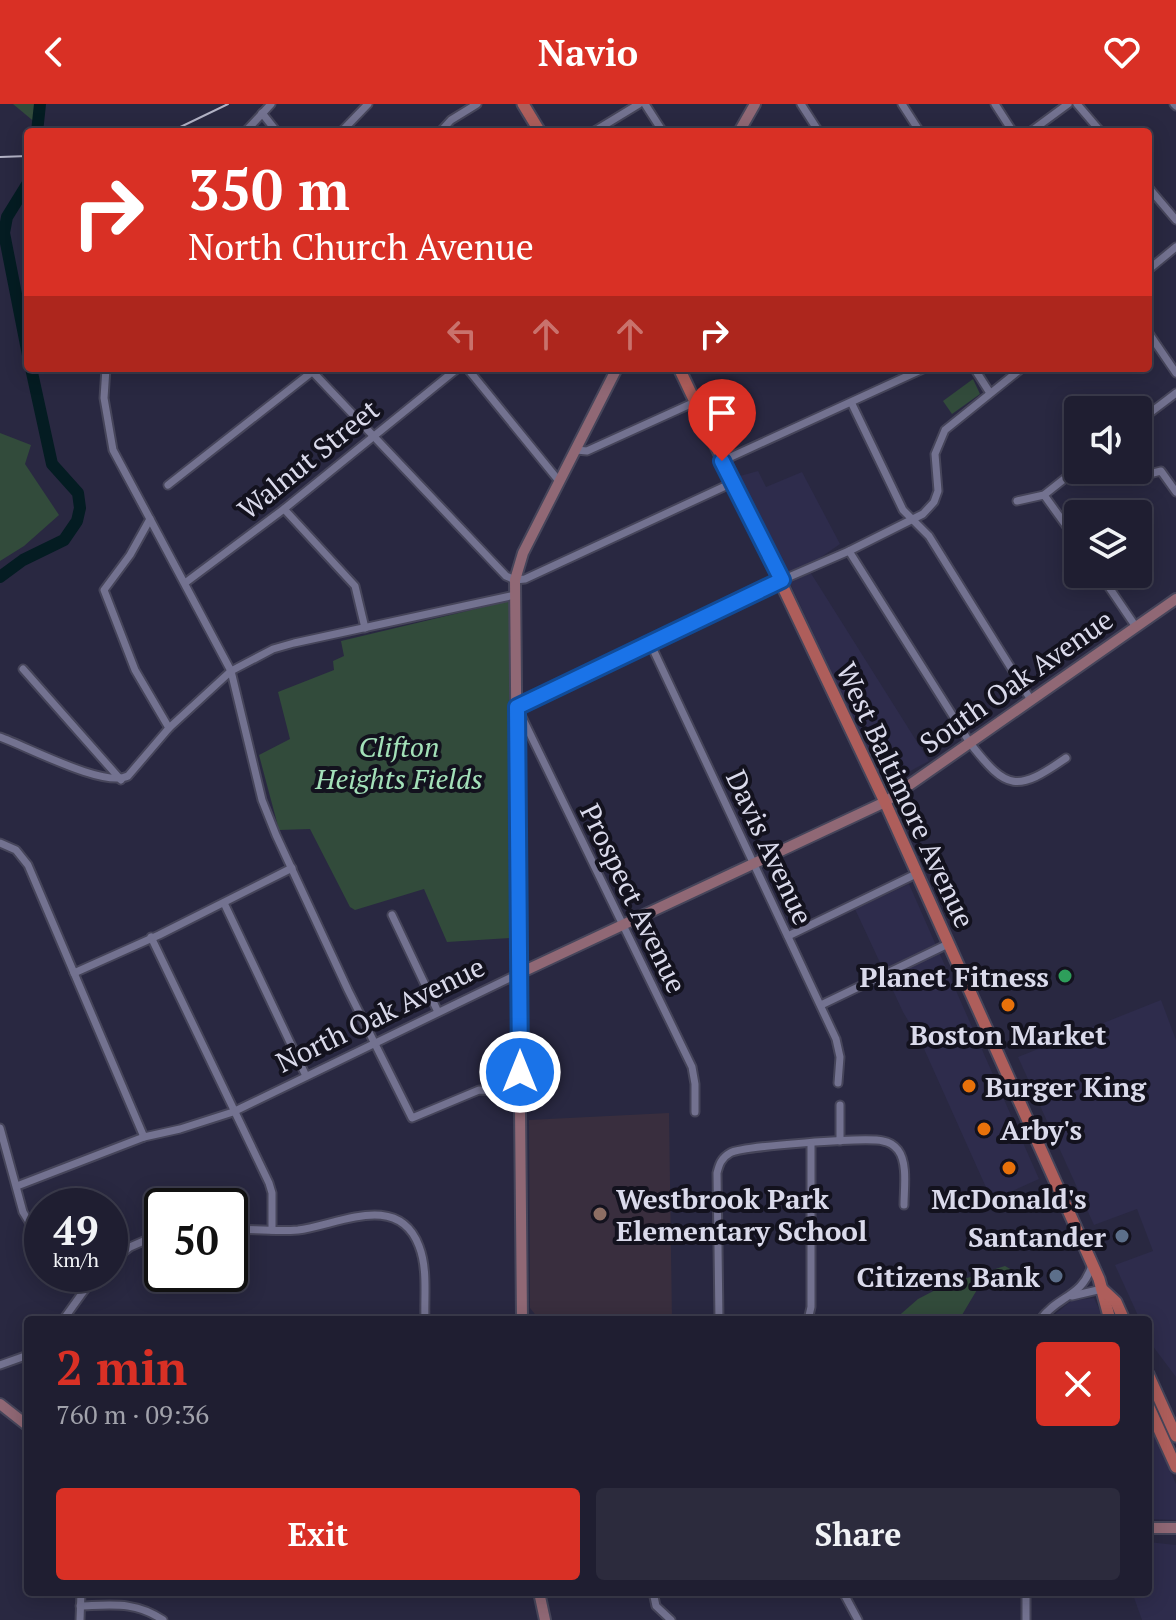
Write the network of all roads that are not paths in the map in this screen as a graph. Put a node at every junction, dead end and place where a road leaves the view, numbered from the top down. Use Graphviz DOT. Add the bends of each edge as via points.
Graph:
graph roads {
  1 [pos="271,104"];
  2 [pos="368,104"];
  3 [pos="477,104"];
  4 [pos="523,104"];
  5 [pos="639,104"];
  6 [pos="645,104"];
  7 [pos="755,104"];
  8 [pos="801,104"];
  9 [pos="902,104"];
  10 [pos="995,104"];
  11 [pos="1068,104"];
  12 [pos="1077,104"];
  13 [pos="262,113"];
  14 [pos="249,128"];
  15 [pos="274,128"];
  16 [pos="345,128"];
  17 [pos="443,128"];
  18 [pos="538,128"];
  19 [pos="600,128"];
  20 [pos="660,128"];
  21 [pos="741,128"];
  22 [pos="816,128"];
  23 [pos="917,128"];
  24 [pos="1010,128"];
  25 [pos="1035,128"];
  26 [pos="1098,128"];
  27 [pos="1152,192"];
  28 [pos="1176,220"];
  29 [pos="1176,247"];
  30 [pos="1152,267"];
  31 [pos="1152,338"];
  32 [pos="106,372"];
  33 [pos="309,372"];
  34 [pos="316,372"];
  35 [pos="453,372"];
  36 [pos="470,372"];
  37 [pos="615,372"];
  38 [pos="681,372"];
  39 [pos="917,372"];
  40 [pos="977,372"];
  41 [pos="1017,372"];
  42 [pos="1176,373"];
  43 [pos="990,393"];
  44 [pos="1176,393"];
  45 [pos="695,402"];
  46 [pos="852,404"];
  47 [pos="1152,411"];
  48 [pos="374,434"];
  49 [pos="576,450"];
  50 [pos="722,461"];
  51 [pos="1153,473"];
  52 [pos="1064,479"];
  53 [pos="559,481"];
  54 [pos="732,483"];
  55 [pos="168,485"];
  56 [pos="1176,492"];
  57 [pos="1044,495"];
  58 [pos="1017,501"];
  59 [pos="284,509"];
  60 [pos="150,519"];
  61 [pos="913,519"];
  62 [pos="1064,523"];
  63 [pos="849,551"];
  64 [pos="515,580"];
  65 [pos="782,580"];
  66 [pos="185,583"];
  67 [pos="1110,588"];
  68 [pos="515,595"];
  69 [pos="1176,599"];
  70 [pos="1136,627"];
  71 [pos="365,628"];
  72 [pos="651,645"];
  73 [pos="23,669"];
  74 [pos="231,671"];
  75 [pos="1031,700"];
  76 [pos="517,707"];
  77 [pos="169,728"];
  78 [pos="0,737"];
  79 [pos="970,743"];
  80 [pos="1066,758"];
  81 [pos="121,780"];
  82 [pos="885,802"];
  83 [pos="0,843"];
  84 [pos="753,863"];
  85 [pos="292,868"];
  86 [pos="916,874"];
  87 [pos="224,903"];
  88 [pos="392,915"];
  89 [pos="623,925"];
  90 [pos="788,936"];
  91 [pos="151,937"];
  92 [pos="948,944"];
  93 [pos="74,973"];
  94 [pos="520,973"];
  95 [pos="821,1005"];
  96 [pos="438,1012"];
  97 [pos="374,1043"];
  98 [pos="306,1076"];
  99 [pos="838,1083"];
  100 [pos="520,1091"];
  101 [pos="840,1105"];
  102 [pos="233,1112"];
  103 [pos="695,1112"];
  104 [pos="0,1128"];
  105 [pos="144,1137"];
  106 [pos="840,1141"];
  107 [pos="811,1144"];
  108 [pos="17,1186"];
  109 [pos="904,1205"];
  110 [pos="24,1214"];
  111 [pos="248,1229"];
  112 [pos="272,1230"];
  113 [pos="1092,1265"];
  114 [pos="1102,1289"];
  115 [pos="80,1292"];
  116 [pos="1065,1298"];
  117 [pos="65,1316"];
  118 [pos="425,1316"];
  119 [pos="522,1316"];
  120 [pos="719,1316"];
  121 [pos="809,1316"];
  122 [pos="1043,1316"];
  123 [pos="1108,1316"];
  124 [pos="1122,1316"];
  125 [pos="24,1356"];
  126 [pos="0,1365"];
  127 [pos="1152,1389"];
  128 [pos="0,1404"];
  129 [pos="1152,1414"];
  130 [pos="24,1423"];
  131 [pos="1176,1436"];
  132 [pos="1176,1467"];
  133 [pos="1152,1528"];
  134 [pos="1176,1528"];
  135 [pos="81,1596"];
  136 [pos="540,1596"];
  137 [pos="654,1596"];
  138 [pos="845,1596"];
  139 [pos="1026,1596"];
  140 [pos="80,1606"];
  141 [pos="80,1620"];
  142 [pos="163,1620"];
  143 [pos="545,1620"];
  144 [pos="671,1620"];
  145 [pos="858,1620"];
  146 [pos="1026,1620"];
  1 -- 13 [label="street"];
  2 -- 16 [label="street"];
  3 -- 17 [label="street"];
  4 -- 18 [label="main road"];
  5 -- 19 [label="street"];
  6 -- 20 [label="street"];
  7 -- 21 [label="main road"];
  8 -- 22 [label="street"];
  9 -- 23 [label="street"];
  10 -- 24 [label="street"];
  11 -- 25 [label="street"];
  12 -- 26 [label="street"];
  13 -- 14 [label="street"];
  13 -- 15 [label="street"];
  27 -- 28 [label="street"];
  29 -- 30 [label="street"];
  31 -- 42 [label="street"];
  32 -- 60 [label="street" via="104,398 113,450"];
  33 -- 55 [label="street"];
  34 -- 48 [label="street"];
  35 -- 48 [label="street, Walnut Street"];
  36 -- 53 [label="street"];
  37 -- 49 [label="main road"];
  38 -- 45 [label="main road, West Baltimore Avenue"];
  39 -- 46 [label="street"];
  40 -- 43 [label="street"];
  41 -- 43 [label="street"];
  43 -- 61 [label="street" via="940,438 935,454 938,491 931,506"];
  44 -- 47 [label="street"];
  45 -- 49 [label="street" via="587,451"];
  45 -- 50 [label="main road, West Baltimore Avenue"];
  46 -- 50 [label="street"];
  46 -- 61 [label="street" via="903,510"];
  48 -- 59 [label="street, Walnut Street"];
  48 -- 64 [label="street"];
  49 -- 53 [label="main road"];
  50 -- 54 [label="main road, West Baltimore Avenue"];
  51 -- 56 [label="street" via="1161,471"];
  52 -- 57 [label="street"];
  53 -- 64 [label="main road"];
  54 -- 64 [label="street"];
  54 -- 65 [label="main road, West Baltimore Avenue"];
  57 -- 58 [label="street"];
  57 -- 62 [label="street"];
  59 -- 66 [label="street, Walnut Street"];
  59 -- 71 [label="street" via="355,586"];
  60 -- 66 [label="street"];
  60 -- 77 [label="street" via="104,590 135,670"];
  61 -- 63 [label="street"];
  61 -- 75 [label="street" via="929,536"];
  63 -- 65 [label="street"];
  63 -- 79 [label="street"];
  64 -- 68 [label="main road"];
  65 -- 72 [label="street"];
  65 -- 82 [label="main road, West Baltimore Avenue"];
  66 -- 74 [label="street"];
  67 -- 70 [label="street"];
  68 -- 71 [label="street"];
  68 -- 76 [label="main road"];
  69 -- 70 [label="main road, South Oak Avenue"];
  70 -- 75 [label="main road, South Oak Avenue"];
  71 -- 74 [label="street" via="273,649"];
  72 -- 76 [label="street"];
  72 -- 84 [label="street, Davis Avenue"];
  73 -- 81 [label="street"];
  74 -- 77 [label="street"];
  74 -- 85 [label="street" via="262,800"];
  75 -- 79 [label="main road, South Oak Avenue"];
  76 -- 89 [label="street, Prospect Avenue"];
  76 -- 94 [label="main road"];
  77 -- 81 [label="street"];
  78 -- 81 [label="street"];
  79 -- 80 [label="street" via="991,770 1024,783"];
  79 -- 82 [label="main road, South Oak Avenue"];
  82 -- 84 [label="main road, North Oak Avenue"];
  82 -- 86 [label="main road, West Baltimore Avenue"];
  83 -- 93 [label="street" via="16,850 28,865"];
  84 -- 89 [label="main road, North Oak Avenue"];
  84 -- 90 [label="street, Davis Avenue"];
  85 -- 87 [label="street"];
  85 -- 97 [label="street"];
  86 -- 90 [label="street"];
  86 -- 92 [label="main road, West Baltimore Avenue"];
  87 -- 91 [label="street"];
  87 -- 98 [label="street"];
  88 -- 96 [label="street"];
  89 -- 94 [label="main road, North Oak Avenue"];
  89 -- 103 [label="street, Prospect Avenue" via="692,1067"];
  90 -- 95 [label="street, Davis Avenue"];
  91 -- 93 [label="street"];
  91 -- 102 [label="street"];
  92 -- 95 [label="street"];
  92 -- 113 [label="main road, West Baltimore Avenue"];
  93 -- 105 [label="street"];
  94 -- 96 [label="street, North Oak Avenue"];
  94 -- 100 [label="main road"];
  95 -- 99 [label="street, Davis Avenue" via="840,1057"];
  96 -- 97 [label="street, North Oak Avenue"];
  97 -- 98 [label="street, North Oak Avenue"];
  97 -- 100 [label="street" via="412,1118 479,1090"];
  98 -- 102 [label="street, North Oak Avenue"];
  100 -- 119 [label="main road"];
  101 -- 106 [label="street"];
  102 -- 105 [label="street, North Oak Avenue"];
  102 -- 112 [label="street" via="269,1183"];
  104 -- 108 [label="street"];
  105 -- 108 [label="street, North Oak Avenue"];
  106 -- 107 [label="street"];
  106 -- 109 [label="street" via="882,1141 897,1148 903,1164"];
  107 -- 120 [label="street" via="748,1148 727,1154 719,1164"];
  107 -- 121 [label="street"];
  108 -- 110 [label="street"];
  111 -- 112 [label="street"];
  112 -- 118 [label="street" via="300,1230 365,1214 400,1222 421,1252"];
  113 -- 114 [label="main road, West Baltimore Avenue"];
  113 -- 116 [label="street" via="1085,1284"];
  114 -- 116 [label="street"];
  114 -- 123 [label="main road"];
  114 -- 124 [label="main road"];
  115 -- 117 [label="street"];
  116 -- 122 [label="street"];
  125 -- 126 [label="street"];
  127 -- 131 [label="main road"];
  128 -- 130 [label="main road"];
  129 -- 132 [label="main road"];
  133 -- 134 [label="main road"];
  135 -- 140 [label="street"];
  136 -- 143 [label="main road"];
  137 -- 144 [label="street" via="656,1606"];
  138 -- 145 [label="street"];
  139 -- 146 [label="street"];
  140 -- 141 [label="street"];
  140 -- 142 [label="street" via="128,1605"];
}
